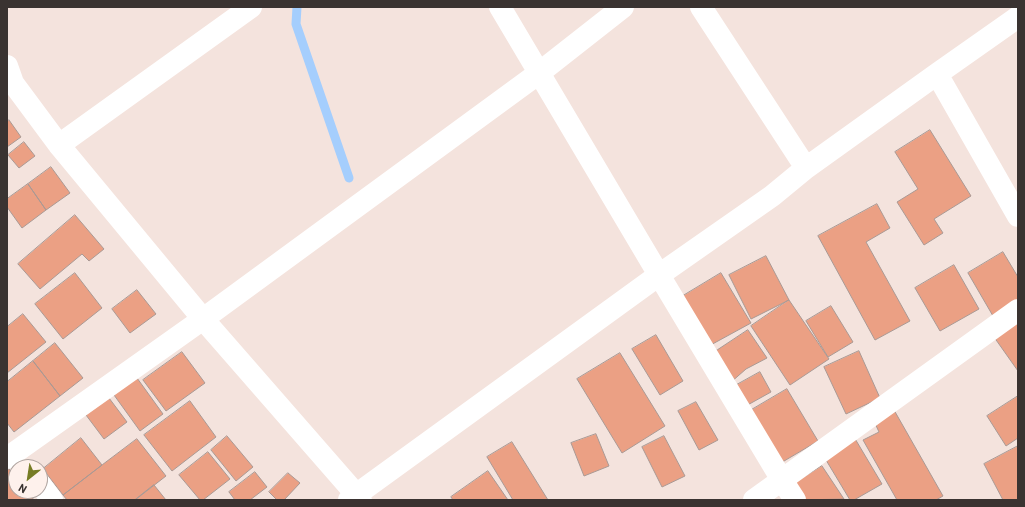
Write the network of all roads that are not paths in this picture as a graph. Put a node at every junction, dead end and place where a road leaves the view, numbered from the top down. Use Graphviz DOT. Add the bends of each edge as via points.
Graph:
graph roads {
  1 [pos="251,7"];
  2 [pos="500,7"];
  3 [pos="623,7"];
  4 [pos="701,7"];
  5 [pos="1018,17"];
  6 [pos="7,66"];
  7 [pos="539,73"];
  8 [pos="937,74"];
  9 [pos="59,145"];
  10 [pos="806,168"];
  11 [pos="1018,216"];
  12 [pos="659,275"];
  13 [pos="1018,310"];
  14 [pos="204,319"];
  15 [pos="14,454"];
  16 [pos="782,480"];
  17 [pos="356,498"];
  18 [pos="754,500"];
  19 [pos="795,500"];
  1 -- 9 [label="street"];
  2 -- 7 [label="street"];
  3 -- 7 [label="street"];
  4 -- 10 [label="street"];
  5 -- 8 [label="street"];
  6 -- 9 [label="street" via="14,83"];
  7 -- 12 [label="street"];
  7 -- 14 [label="street"];
  8 -- 10 [label="street"];
  8 -- 11 [label="street"];
  9 -- 14 [label="street"];
  10 -- 12 [label="street" via="772,196"];
  12 -- 16 [label="street"];
  12 -- 17 [label="street"];
  13 -- 16 [label="street"];
  14 -- 15 [label="street"];
  14 -- 17 [label="street"];
  16 -- 18 [label="street"];
  16 -- 19 [label="street"];
}
